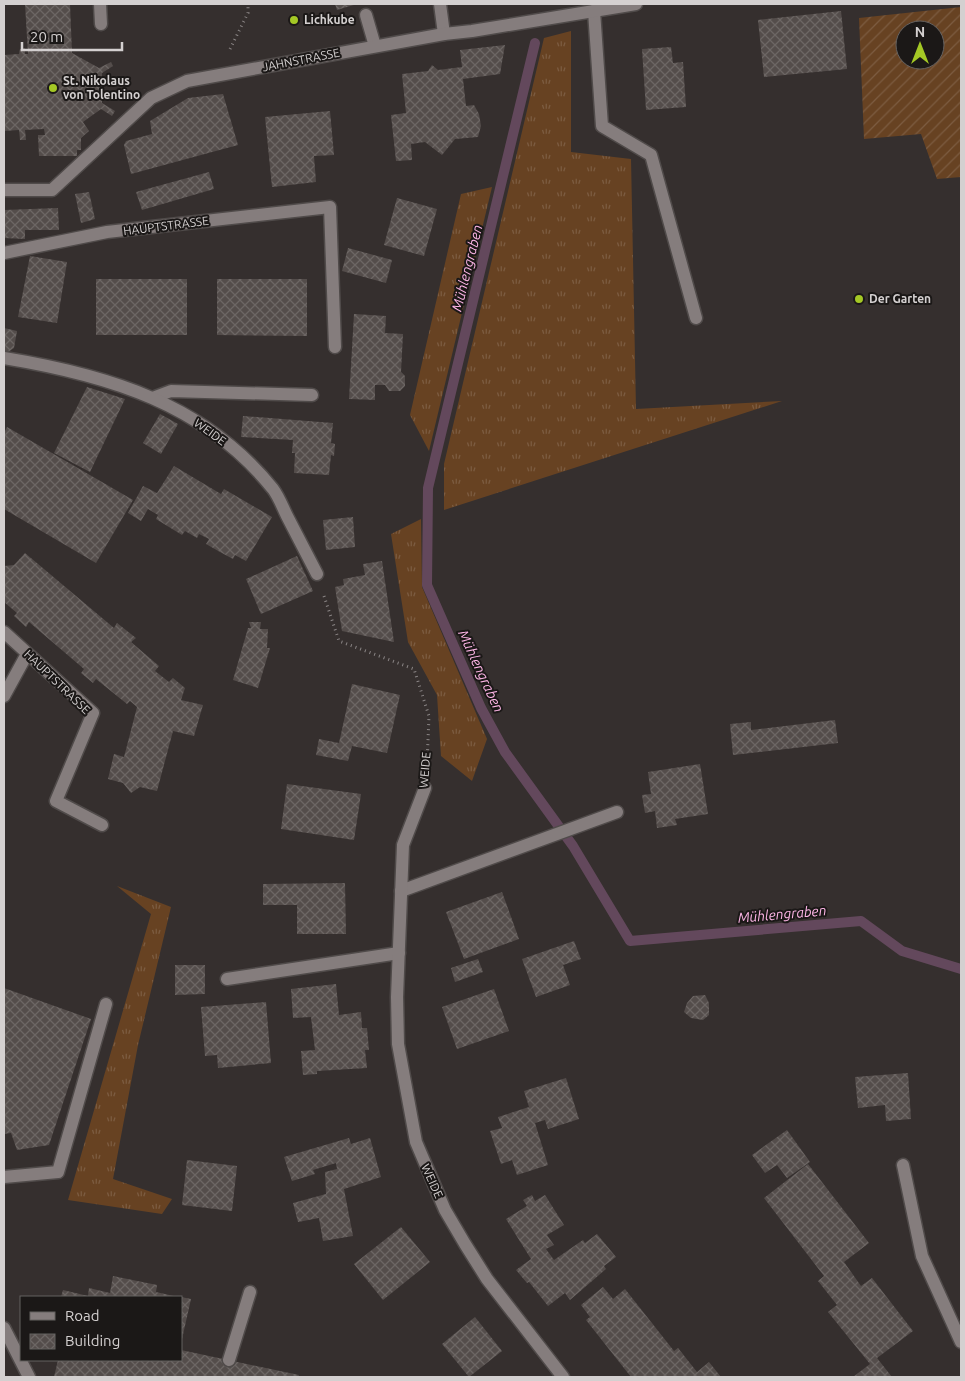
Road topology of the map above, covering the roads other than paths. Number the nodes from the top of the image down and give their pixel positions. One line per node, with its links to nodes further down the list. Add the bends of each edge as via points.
1 (100, 4): 6 (street)
2 (440, 4): 7 (street)
3 (636, 4): 4 (street, JAHNSTRASSE)
4 (594, 11): 7 (street, JAHNSTRASSE); 11 (street, via 602,126 652,155)
5 (366, 15): 8 (street)
6 (101, 24)
7 (444, 34): 8 (street, JAHNSTRASSE)
8 (375, 46): 9 (street, JAHNSTRASSE, via 187,81 152,98 52,190)
9 (4, 190)
10 (4, 253): 12 (street, HAUPTSTRASSE, via 107,232 330,207)
11 (696, 318)
12 (335, 347)
13 (4, 358): 15 (street, WEIDE, via 117,384)
14 (312, 395): 15 (street, via 171,391)
15 (155, 398): 16 (street, WEIDE, via 207,427 274,491)
16 (317, 574)
17 (4, 632): 18 (street, HAUPTSTRASSE)
18 (27, 654): 19 (street); 22 (street, HAUPTSTRASSE, via 93,713 56,801)
19 (4, 696)
20 (425, 788): 23 (street, WEIDE, via 403,846)
21 (617, 812): 23 (street)
22 (102, 825)
23 (401, 891): 24 (street, WEIDE)
24 (399, 953): 25 (street); 36 (street, WEIDE, via 398,1044 416,1142 445,1210 465,1244 487,1279)
25 (227, 979)
26 (106, 1004): 28 (street, via 58,1172)
27 (903, 1165): 31 (street, via 922,1256)
28 (4, 1176)
29 (250, 1292): 33 (street)
30 (4, 1328): 32 (street)
31 (961, 1342)
32 (20, 1359)
33 (229, 1360)
34 (21, 1361): 35 (street)
35 (29, 1377)
36 (563, 1377)

